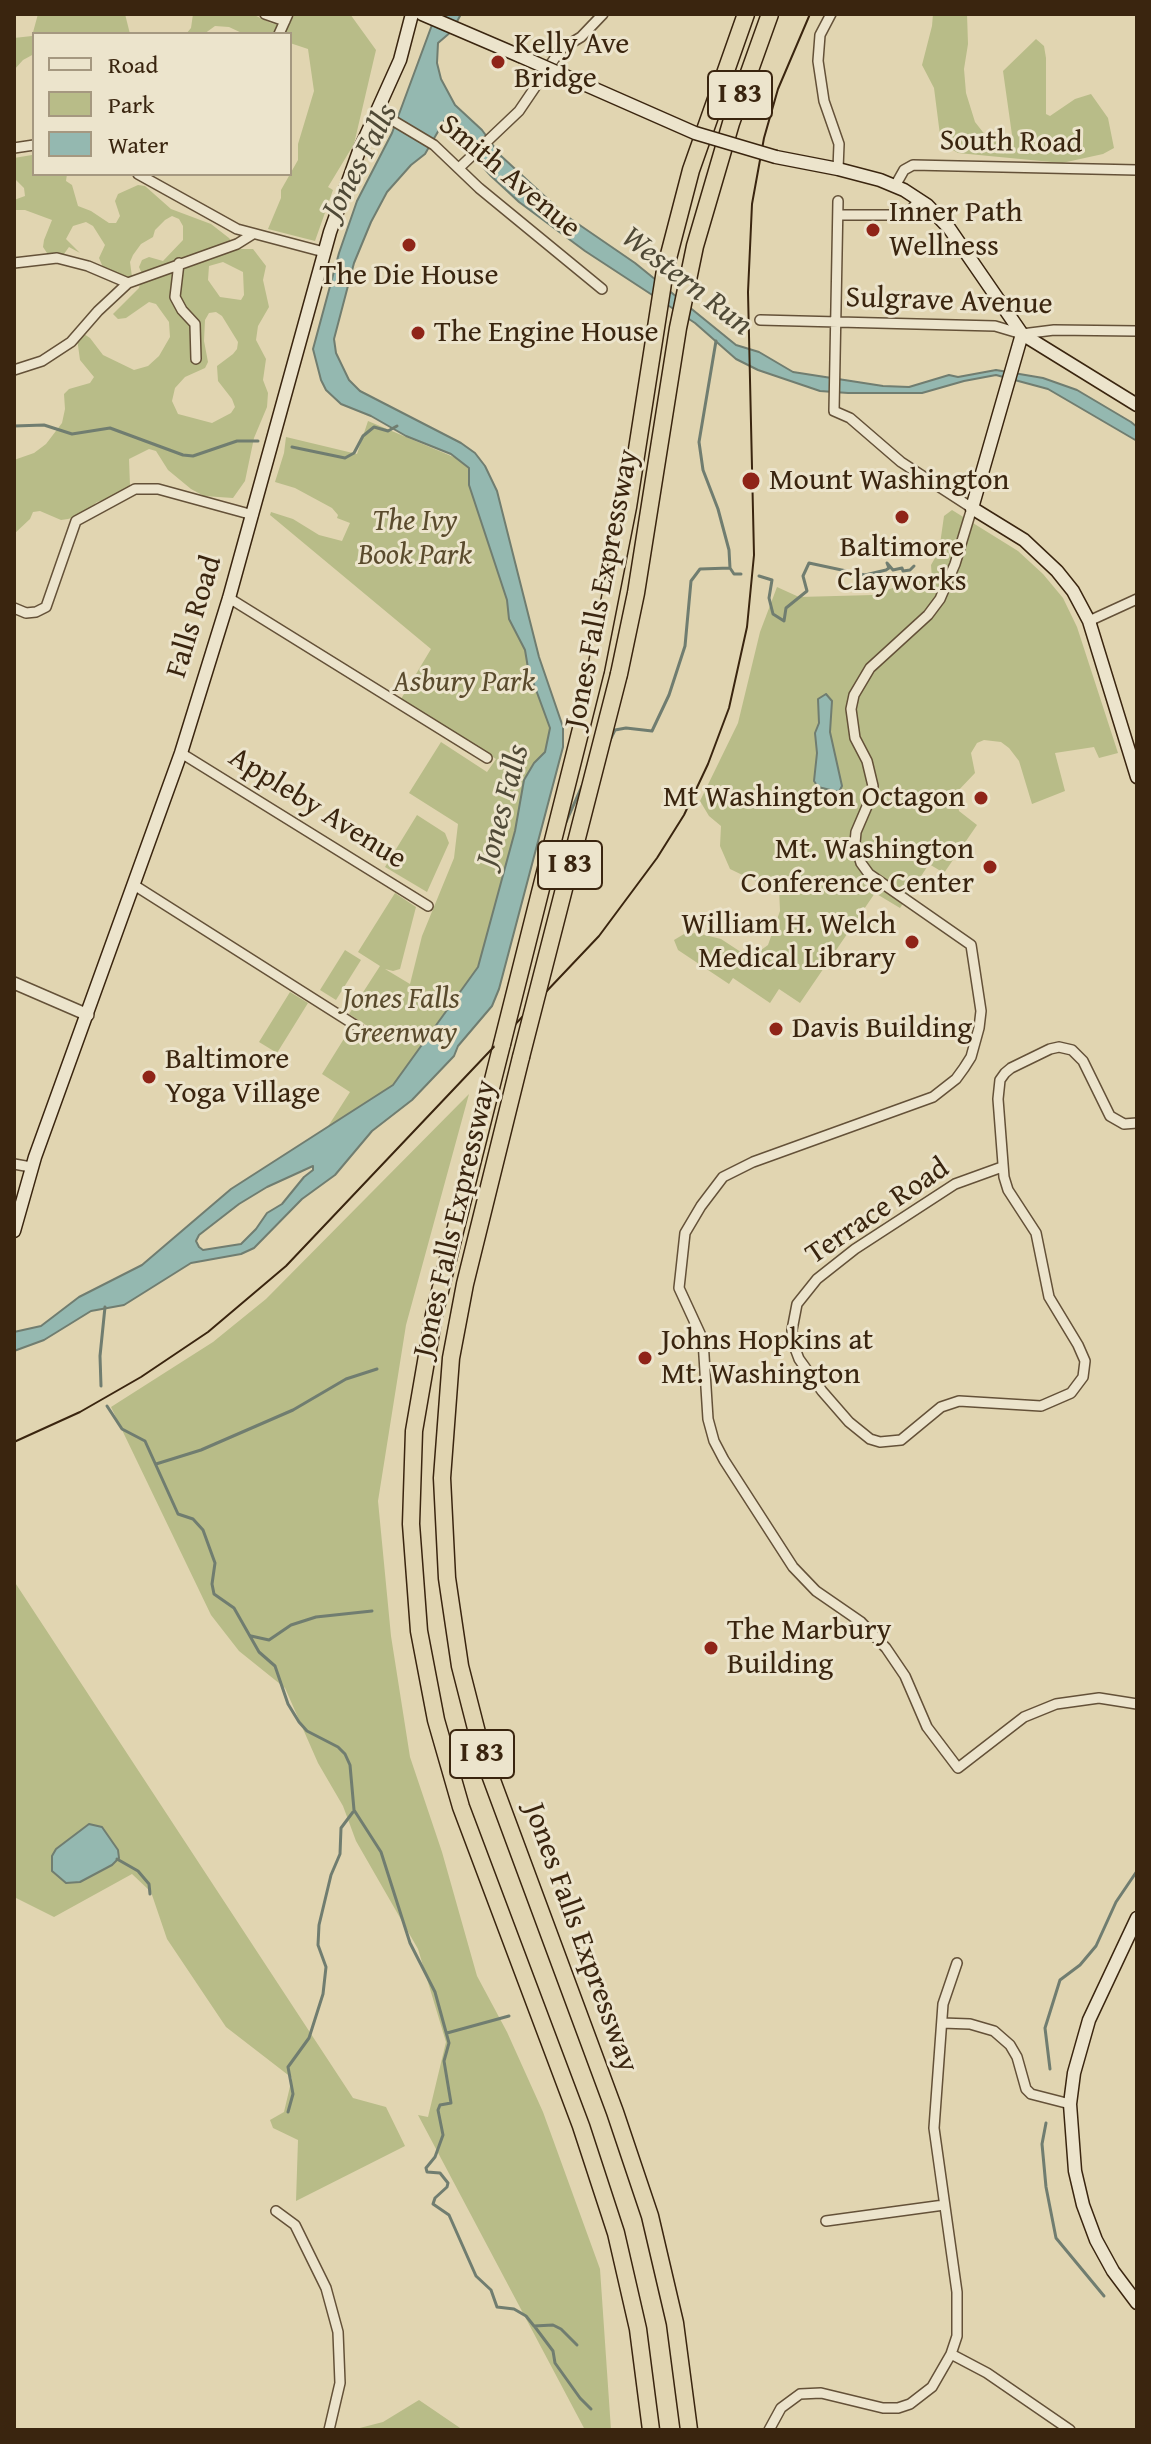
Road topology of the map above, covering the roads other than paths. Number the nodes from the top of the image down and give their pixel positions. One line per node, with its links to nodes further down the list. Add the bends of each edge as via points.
1 (265, 14): 8 (street)
2 (412, 14): 9 (main road, Falls Road)
3 (603, 14): 10 (street, via 561,49 519,111)
4 (744, 14): 61 (highway, Jones Falls Expressway / I 83, bridge, via 691,170 665,270 596,669 434,1315 414,1431 411,1524 419,1631 436,1720 461,1807 616,2233 638,2329)
5 (770, 14): 62 (highway, Jones Falls Expressway / I 83, bridge, via 722,150 686,285 619,674 465,1284 451,1358 442,1478 447,1578 460,1666 483,1756 650,2216 675,2323)
6 (831, 14): 11 (street, via 820,35 818,61 839,144)
7 (427, 16): 11 (main road, bridge, via 695,133)
8 (287, 17)
9 (383, 114): 10 (street, Smith Avenue, via 422,136); 19 (main road, Falls Road, via 348,181)
10 (459, 168): 23 (street, Smith Avenue)
11 (838, 169): 14 (main road)
12 (1137, 170): 14 (street, South Road, via 913,165)
13 (142, 176): 18 (street)
14 (895, 186): 15 (main road)
15 (919, 200): 17 (street, via 907,215); 27 (main road, via 949,228)
16 (838, 201): 17 (street)
17 (838, 215): 25 (street)
18 (253, 234): 19 (street); 21 (street)
19 (324, 252): 32 (main road, Falls Road)
20 (14, 263): 22 (street, via 57,258)
21 (179, 263): 22 (street); 28 (street, via 175,297 195,324)
22 (128, 283): 29 (street, via 71,342 42,361)
23 (602, 289)
24 (760, 320): 25 (street, Sulgrave Avenue)
25 (837, 322): 27 (street, Sulgrave Avenue, via 995,326); 31 (street, via 834,411)
26 (1137, 331): 27 (street, Sulgrave Avenue)
27 (1022, 334): 30 (main road); 31 (main road)
28 (196, 359)
29 (14, 370)
30 (1137, 405)
31 (972, 508): 36 (main road, via 1039,553 1073,591); 50 (street, via 940,599 870,668 851,709 855,738 873,786 856,832 857,854 869,874 971,945 981,1011 971,1057 956,1079 933,1097 723,1177 685,1233 679,1288 703,1340 708,1419 724,1460 793,1567 886,1648 927,1727 958,1768 1024,1717 1056,1704 1099,1698)
32 (253, 515): 33 (main road, Falls Road); 35 (street, via 158,489 135,489 76,521 46,607 26,613)
33 (229, 598): 37 (main road, Falls Road); 38 (street)
34 (1137, 599): 36 (street)
35 (14, 608)
36 (1089, 621): 39 (main road)
37 (181, 753): 40 (main road, Falls Road); 41 (street, Appleby Avenue)
38 (487, 758)
39 (1137, 777)
40 (134, 885): 43 (main road, Falls Road); 44 (street)
41 (428, 906)
42 (14, 983): 43 (street)
43 (88, 1015): 47 (main road, Falls Road)
44 (358, 1027)
45 (1137, 1123): 48 (street, Terrace Road, via 1124,1124 1110,1116 1079,1054 1066,1047 1050,1049 1011,1068 1000,1080)
46 (14, 1164): 47 (street)
47 (31, 1167): 49 (main road, Falls Road)
48 (1002, 1167): 48 (street, Terrace Road, via 955,1184 855,1249 817,1279 797,1304 792,1330 799,1359 849,1422 870,1439 901,1440 941,1407 959,1401 1041,1406 1071,1393 1083,1377 1085,1361 1049,1297 1036,1233 1008,1190)
49 (14, 1231)
50 (1137, 1704)
51 (1137, 1918): 54 (main road, via 1089,2020)
52 (957, 1963): 53 (street)
53 (942, 2023): 54 (street, via 994,2031 1010,2045 1031,2094); 55 (street, via 934,2128)
54 (1070, 2104): 58 (main road, via 1083,2205 1113,2271)
55 (944, 2205): 57 (street); 59 (street, via 957,2292 957,2336)
56 (276, 2211): 60 (street, via 295,2225 326,2288 338,2332 340,2383)
57 (826, 2221)
58 (1137, 2303)
59 (951, 2354): 63 (street, via 932,2387 910,2404 883,2408 821,2393 800,2394 781,2408); 64 (street)
60 (329, 2430)
61 (651, 2430)
62 (689, 2430)
63 (769, 2430)
64 (1070, 2430)

